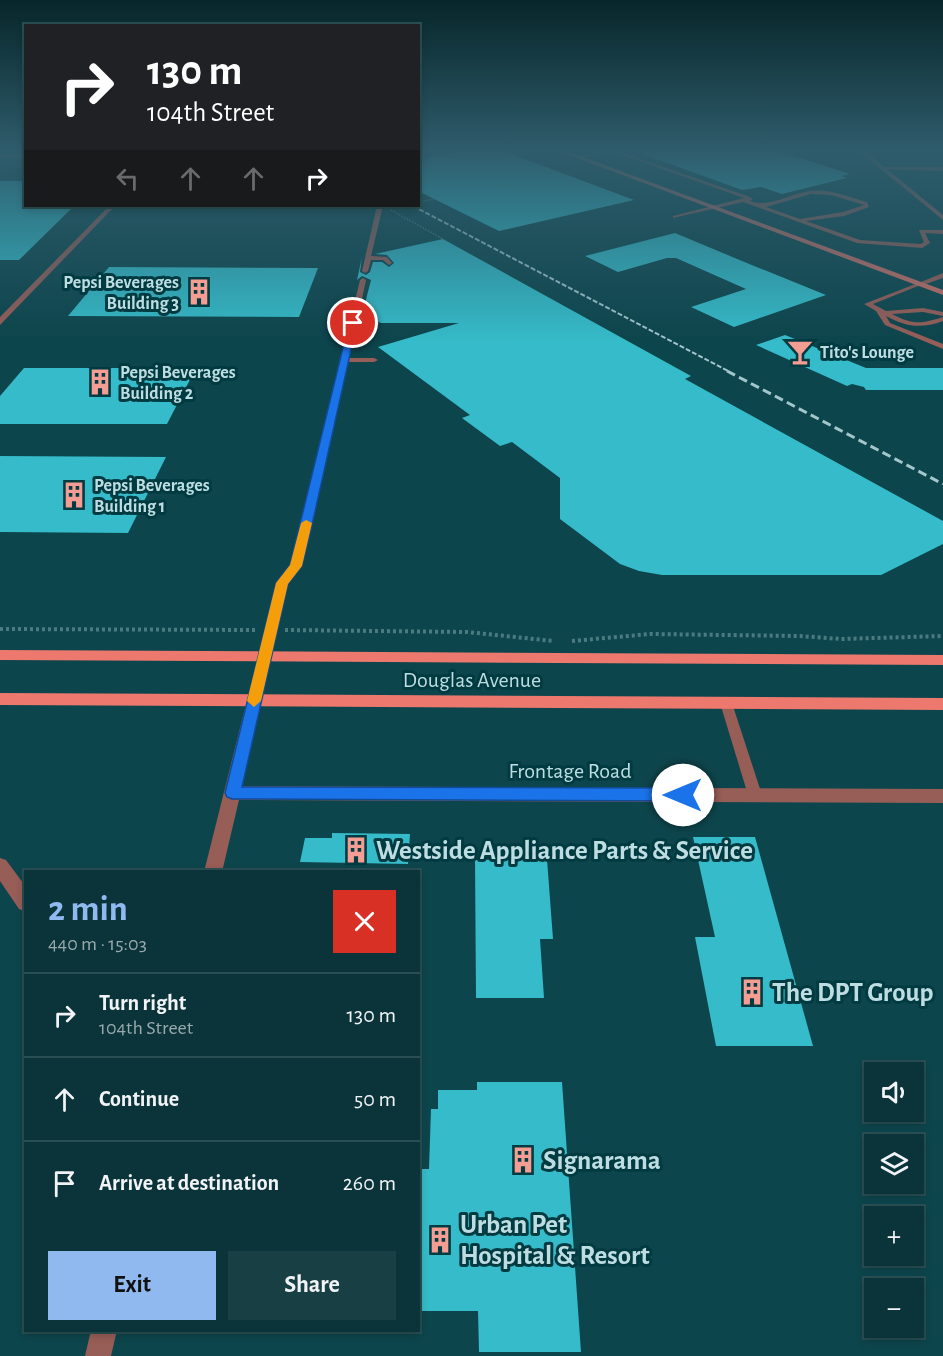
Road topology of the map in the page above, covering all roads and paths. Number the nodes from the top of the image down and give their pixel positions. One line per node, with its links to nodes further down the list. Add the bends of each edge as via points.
1 (103, 215): 25 (street)
2 (378, 215): 13 (lane)
3 (400, 215): 12 (path)
4 (682, 215): 9 (lane)
5 (735, 215): 19 (main road)
6 (757, 215): 18 (main road)
7 (788, 215): 10 (lane)
8 (835, 215): 10 (lane)
9 (675, 217)
10 (801, 220): 11 (lane, via 859,242 922,246 927,243 921,231)
11 (943, 232)
12 (442, 238)
13 (368, 258): 14 (lane, via 385,258); 15 (lane)
14 (389, 263)
15 (365, 271)
16 (943, 275): 18 (street)
17 (363, 280): 27 (lane)
18 (932, 280): 19 (street); 20 (main road)
19 (920, 284): 21 (main road); 22 (lane, via 867,304)
20 (943, 284)
21 (943, 293)
22 (879, 310): 23 (lane); 24 (lane, via 915,326); 28 (lane, via 885,321)
23 (943, 314)
24 (943, 319)
25 (0, 322)
26 (375, 323): 27 (lane, via 374,328)
27 (351, 335): 29 (lane)
28 (943, 345)
29 (345, 360): 30 (lane); 32 (lane, via 296,566 282,583)
30 (374, 360)
31 (0, 629): 32 (path)
32 (271, 630): 33 (path, via 467,632 553,641 650,634 841,639); 35 (lane)
33 (943, 636)
34 (0, 655): 35 (main road, Douglas Avenue)
35 (265, 656): 36 (main road, Douglas Avenue); 38 (street)
36 (943, 660)
37 (0, 699): 38 (main road, Douglas Avenue)
38 (254, 700): 39 (main road, Douglas Avenue); 41 (street)
39 (726, 703): 40 (main road, Douglas Avenue); 42 (lane)
40 (943, 704)
41 (232, 793): 42 (street, Frontage Road); 45 (street)
42 (754, 795): 43 (street, Frontage Road)
43 (943, 796)
44 (0, 866): 46 (street)
45 (213, 870)
46 (24, 900)
47 (104, 1332): 48 (street)
48 (98, 1356)

